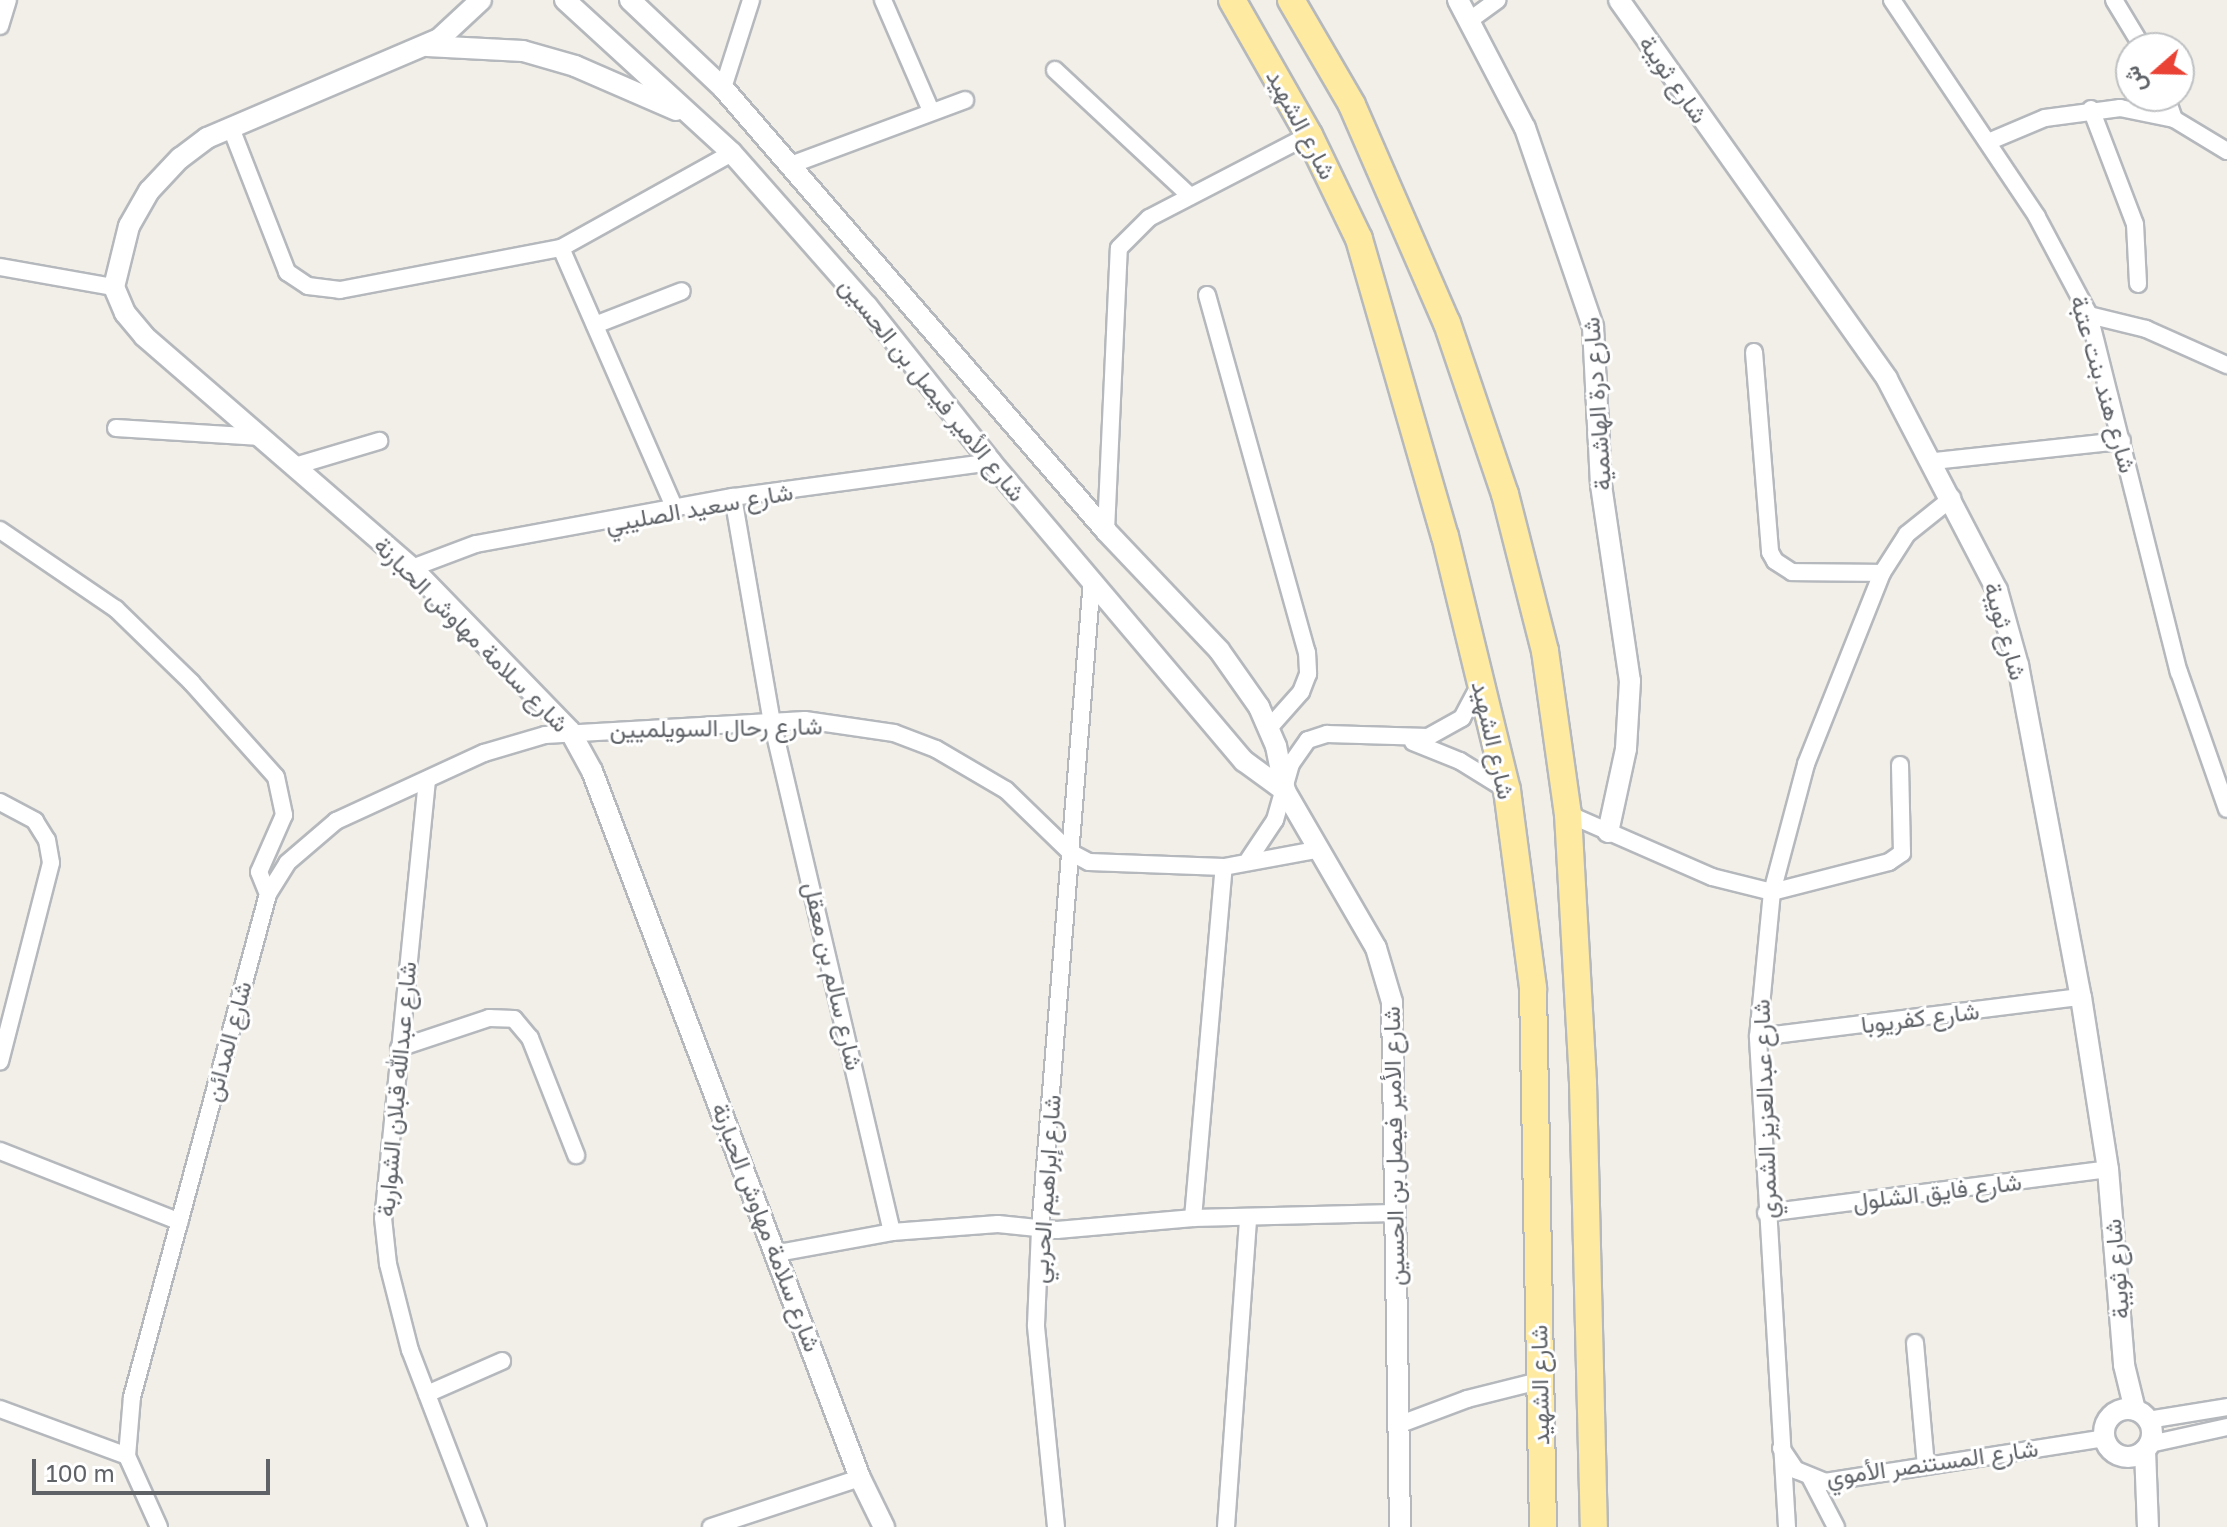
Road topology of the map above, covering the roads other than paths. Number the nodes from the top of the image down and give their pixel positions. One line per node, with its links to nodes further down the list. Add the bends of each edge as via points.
1 (8, 0): 15 (street)
2 (481, 0): 17 (street, via 454,29)
3 (565, 0): 24 (street, شارع الأمير فيصل بن الحسين)
4 (630, 0): 19 (street, شارع الأمير فيصل بن الحسين)
5 (751, 0): 19 (street)
6 (883, 0): 22 (street)
7 (1232, 0): 27 (highway, شارع الشهيد)
8 (1291, 0): 69 (highway, شارع الشهيد, via 1352,105 1470,386 1535,607)
9 (1458, 0): 14 (street, شارع درة الهاشمية)
10 (1498, 0): 14 (street)
11 (1619, 0): 47 (street, شارع ثويبة, via 1887,379)
12 (1892, 0): 28 (street, شارع هند بنت عتبة)
13 (2114, 0): 16 (street)
14 (1470, 20): 70 (street, شارع درة الهاشمية, via 1535,154 1593,327 1601,485 1630,681 1626,749)
15 (0, 26)
16 (2133, 32)
17 (423, 47): 24 (street, via 523,51 575,66); 26 (street)
18 (1055, 70): 32 (street)
19 (723, 88): 31 (street, شارع الأمير فيصل بن الحسين)
20 (965, 100): 22 (street)
21 (2091, 109): 25 (street, via 2148,111); 28 (street, via 2045,118); 35 (street, via 2135,224)
22 (931, 111): 31 (street)
23 (2172, 112): 25 (street)
24 (687, 115): 30 (street, شارع الأمير فيصل بن الحسين)
25 (2174, 119): 29 (street)
26 (231, 128): 33 (street, via 287,272 308,286 340,290); 36 (street, via 189,150 149,191 122,243)
27 (1309, 135): 32 (street); 58 (highway, شارع الشهيد, via 1359,239 1380,300)
28 (1988, 142): 39 (street, شارع هند بنت عتبة)
29 (2227, 151)
30 (732, 153): 33 (street); 48 (street, شارع الأمير فيصل بن الحسين, via 867,306)
31 (788, 166): 54 (street, شارع الأمير فيصل بن الحسين)
32 (1189, 195): 54 (street, via 1135,229 1116,256)
33 (561, 248): 40 (street)
34 (0, 267): 36 (street)
35 (2138, 284)
36 (114, 287): 44 (street, شارع سلامة مهاوش الحبارنة, via 125,313 144,336)
37 (682, 291): 40 (street)
38 (1207, 295): 60 (street, via 1307,652 1301,692)
39 (2089, 315): 42 (street, via 2146,329); 46 (street, شارع هند بنت عتبة)
40 (595, 325): 52 (street)
41 (1754, 352): 56 (street, via 1770,552 1775,561 1792,572)
42 (2227, 365)
43 (116, 428): 44 (street)
44 (261, 437): 49 (street, شارع سلامة مهاوش الحبارنة)
45 (379, 441): 49 (street)
46 (2122, 441): 47 (street); 68 (street, شارع هند بنت عتبة, via 2179,672)
47 (1934, 461): 51 (street, شارع ثويبة)
48 (991, 462): 50 (street, شارع سعيد الصليبي); 57 (street, شارع الأمير فيصل بن الحسين)
49 (295, 466): 55 (street, شارع سلامة مهاوش الحبارنة)
50 (733, 497): 52 (street, شارع سعيد الصليبي); 59 (street, شارع سالم بن معقل)
51 (1952, 498): 56 (street, شارع عبدالعزيز الشمري, via 1907,534); 77 (street, شارع ثويبة, via 1979,548 2009,628)
52 (675, 509): 55 (street, شارع سعيد الصليبي, via 476,544)
53 (0, 530): 76 (street, via 40,552 116,609 276,777 284,803 279,828 259,866)
54 (1106, 531): 60 (street, شارع الأمير فيصل بن الحسين, via 1226,659)
55 (412, 568): 61 (street, شارع سلامة مهاوش الحبارنة)
56 (1882, 573): 75 (street, شارع عبدالعزيز الشمري, via 1806,764)
57 (1092, 580): 66 (street, شارع الأمير فيصل بن الحسين, via 1244,761); 72 (street, شارع إبراهيم الحربي)
58 (1481, 683): 62 (street, via 1474,702 1454,724); 65 (highway, شارع الشهيد)
59 (772, 722): 61 (street, شارع رحال السويلميين); 72 (street, شارع رحال السويلميين, via 819,722 916,740 1006,790); 90 (street, شارع سالم بن معقل)
60 (1269, 728): 66 (street, شارع الأمير فيصل بن الحسين)
61 (570, 731): 64 (street, شارع المدائن, via 484,753); 91 (street, شارع سلامة مهاوش الحبارنة, via 592,771)
62 (1408, 740): 65 (street, via 1460,761); 66 (street, via 1317,736 1296,755)
63 (1900, 765): 75 (street, via 1902,853 1889,862)
64 (427, 780): 76 (street, شارع المدائن, via 336,821 287,863); 79 (street, شارع عبدالله قبلان الشواربة)
65 (1507, 790): 95 (highway, شارع الشهيد, via 1533,988)
66 (1285, 791): 71 (street, شارع الأمير فيصل بن الحسين); 73 (street, via 1275,820)
67 (0, 802): 80 (street, via 35,821 47,840 51,863)
68 (2227, 809)
69 (1568, 814): 70 (street); 120 (highway, شارع الشهيد, via 1583,1083)
70 (1608, 832): 75 (street, via 1712,877)
71 (1316, 850): 73 (street, شارع رحال السويلميين); 84 (street, شارع الأمير فيصل بن الحسين, via 1376,948 1392,1002)
72 (1070, 852): 74 (street, شارع رحال السويلميين, via 1112,865); 89 (street, شارع إبراهيم الحربي)
73 (1249, 859): 74 (street, شارع رحال السويلميين)
74 (1224, 867): 86 (street)
75 (1772, 892): 78 (street, شارع عبدالعزيز الشمري)
76 (268, 894): 88 (street, شارع المدائن)
77 (2081, 997): 78 (street, شارع كفريوبا); 83 (street, شارع ثويبة)
78 (1758, 1037): 85 (street, شارع عبدالعزيز الشمري)
79 (399, 1048): 82 (street, via 489,1018 514,1019 530,1038); 96 (street, شارع عبدالله قبلان الشواربة, via 383,1218 398,1309)
80 (0, 1062)
81 (0, 1151): 88 (street)
82 (576, 1155)
83 (2108, 1169): 85 (street, شارع فايق الشلول); 94 (street, شارع ثويبة)
84 (1394, 1213): 87 (street); 101 (street, شارع الأمير فيصل بن الحسين)
85 (1766, 1213): 104 (street, شارع عبدالعزيز الشمري)
86 (1193, 1218): 87 (street); 89 (street)
87 (1248, 1218): 117 (street)
88 (180, 1222): 106 (street, شارع المدائن, via 129,1411)
89 (1040, 1230): 90 (street, via 998,1224); 116 (street, شارع إبراهيم الحربي, via 1036,1325)
90 (892, 1232): 91 (street)
91 (778, 1253): 109 (street, شارع سلامة مهاوش الحبارنة)
92 (1915, 1343): 108 (street)
93 (502, 1361): 96 (street)
94 (2124, 1365): 99 (street, شارع ثويبة); 100 (street, شارع ثويبة)
95 (1539, 1381): 101 (street, via 1467,1399); 119 (highway, شارع الشهيد)
96 (427, 1394): 113 (street, شارع عبدالله قبلان الشواربة)
97 (2227, 1407): 100 (street)
98 (0, 1409): 106 (street)
99 (2112, 1415): 100 (street); 103 (street, شارع ثويبة)
100 (2142, 1415): 105 (street, شارع ثويبة)
101 (1398, 1425): 118 (street, شارع الأمير فيصل بن الحسين)
102 (2227, 1427): 105 (street)
103 (2105, 1438): 107 (street); 108 (street, شارع المستنصر الأموي)
104 (1779, 1441): 110 (street, شارع المستنصر الأموي, via 1785,1457); 121 (street, شارع عبدالعزيز الشمري)
105 (2147, 1447): 107 (street); 111 (street)
106 (127, 1456): 112 (street, شارع المدائن)
107 (2121, 1456): 111 (street)
108 (1926, 1466): 110 (street, شارع المستنصر الأموي, via 1839,1481)
109 (860, 1478): 114 (street); 115 (street, شارع سلامة مهاوش الحبارنة)
110 (1811, 1479): 122 (street)
111 (2147, 1518)
112 (159, 1527)
113 (478, 1527)
114 (711, 1527)
115 (884, 1527)
116 (1056, 1527)
117 (1226, 1527)
118 (1400, 1527)
119 (1543, 1527)
120 (1594, 1527)
121 (1787, 1527)
122 (1836, 1527)

